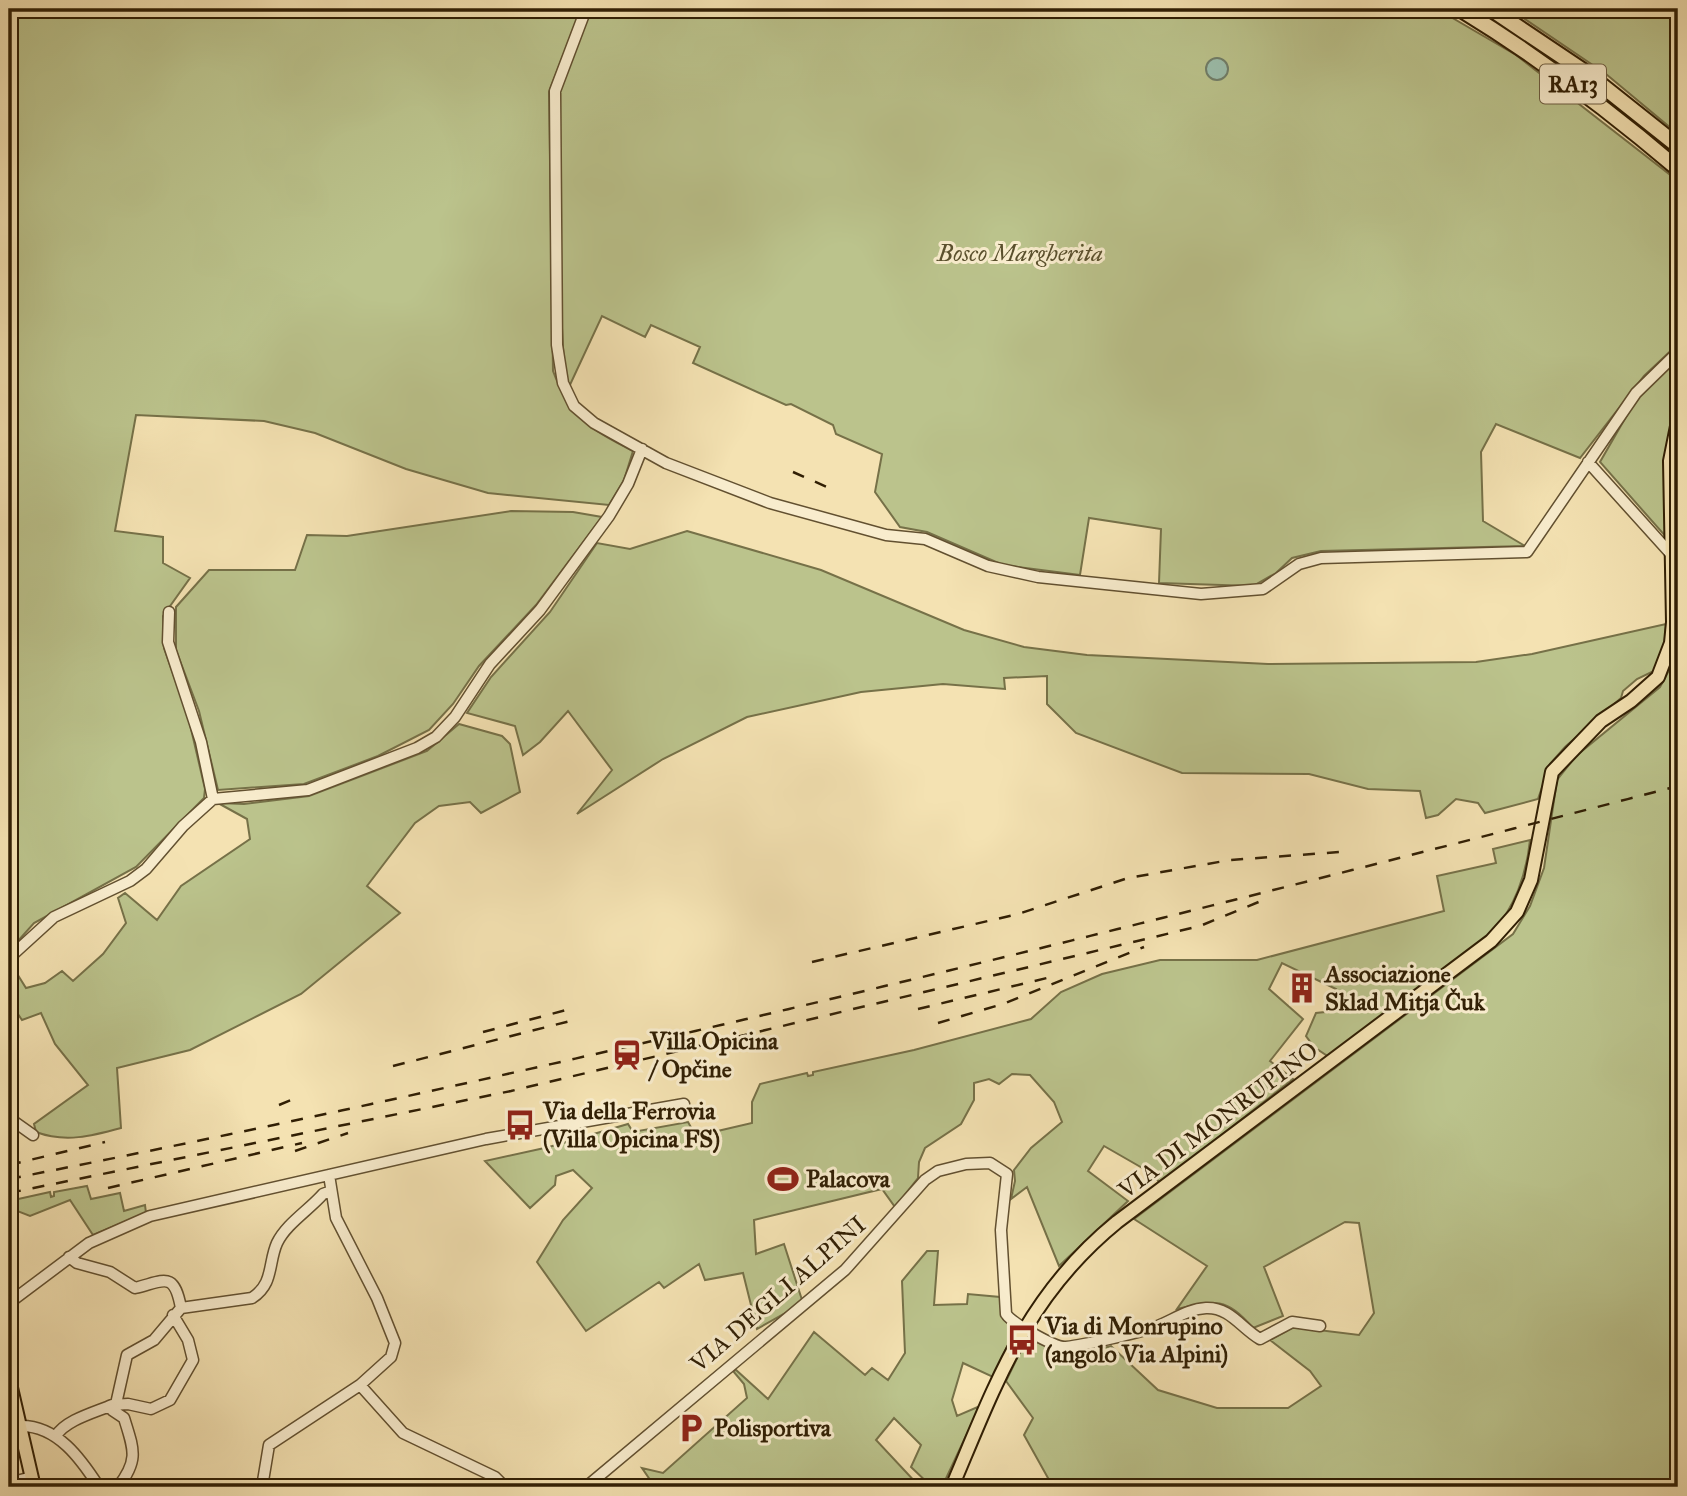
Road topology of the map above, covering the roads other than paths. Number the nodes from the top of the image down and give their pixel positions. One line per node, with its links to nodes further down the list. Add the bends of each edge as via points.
1 (586, 9): 8 (street, via 555,91 559,363 566,391 580,412)
2 (1460, 9): 5 (highway, RA13, via 1518,44)
3 (1491, 9): 4 (highway, RA13, via 1585,72)
4 (1678, 146)
5 (1678, 169)
6 (1678, 352): 9 (street, via 1636,393)
7 (1678, 421): 10 (main road, VIA DI MONRUPINO, via 1670,461)
8 (642, 449): 9 (street, via 675,467 770,503 887,536 925,539 988,566 1038,577 1201,594 1263,589 1299,564 1321,558 1527,552); 12 (street, via 609,516 540,610 490,664 436,737 307,790)
9 (1588, 462): 10 (street)
10 (1671, 553): 23 (main road, VIA DI MONRUPINO, via 1673,622 1663,669 1585,736 1552,772 1531,880 1508,923 1482,949 1096,1239 1051,1287)
11 (169, 612): 12 (street, via 168,642)
12 (214, 799): 13 (street, via 146,869 54,918)
13 (9, 958)
14 (684, 1104): 17 (street, via 476,1141)
15 (9, 1118): 16 (street)
16 (33, 1135)
17 (329, 1175): 18 (street); 19 (street, via 150,1216 106,1233)
18 (331, 1191): 21 (street, via 281,1236 259,1293); 25 (street, via 336,1218 395,1343 391,1357)
19 (69, 1258): 20 (street); 21 (street, via 110,1272 135,1288 153,1280 168,1281 177,1288)
20 (9, 1303)
21 (177, 1312): 26 (street, via 154,1340 127,1355); 26 (street, via 193,1360 170,1400 151,1409)
22 (1320, 1326): 23 (street, via 1292,1322 1260,1339 1230,1313 1205,1308 1157,1326 1067,1347)
23 (1023, 1328): 36 (street, VIA DEGLI ALPINI, via 1008,1317 1003,1295 1001,1211 1007,1174 990,1163 951,1166 925,1180 845,1270); 37 (main road, VIA DI MONRUPINO)
24 (9, 1379): 27 (main road)
25 (360, 1385): 34 (street, via 269,1444); 35 (street, via 403,1433 495,1476)
26 (114, 1404): 29 (street, via 59,1430); 33 (street, via 112,1410 124,1418 134,1459)
27 (12, 1406): 28 (main road)
28 (20, 1426): 29 (street); 30 (main road)
29 (56, 1436): 32 (street)
30 (33, 1482): 31 (street)
31 (9, 1483)
32 (99, 1487)
33 (118, 1487)
34 (262, 1487)
35 (505, 1487)
36 (586, 1487)
37 (952, 1487)

